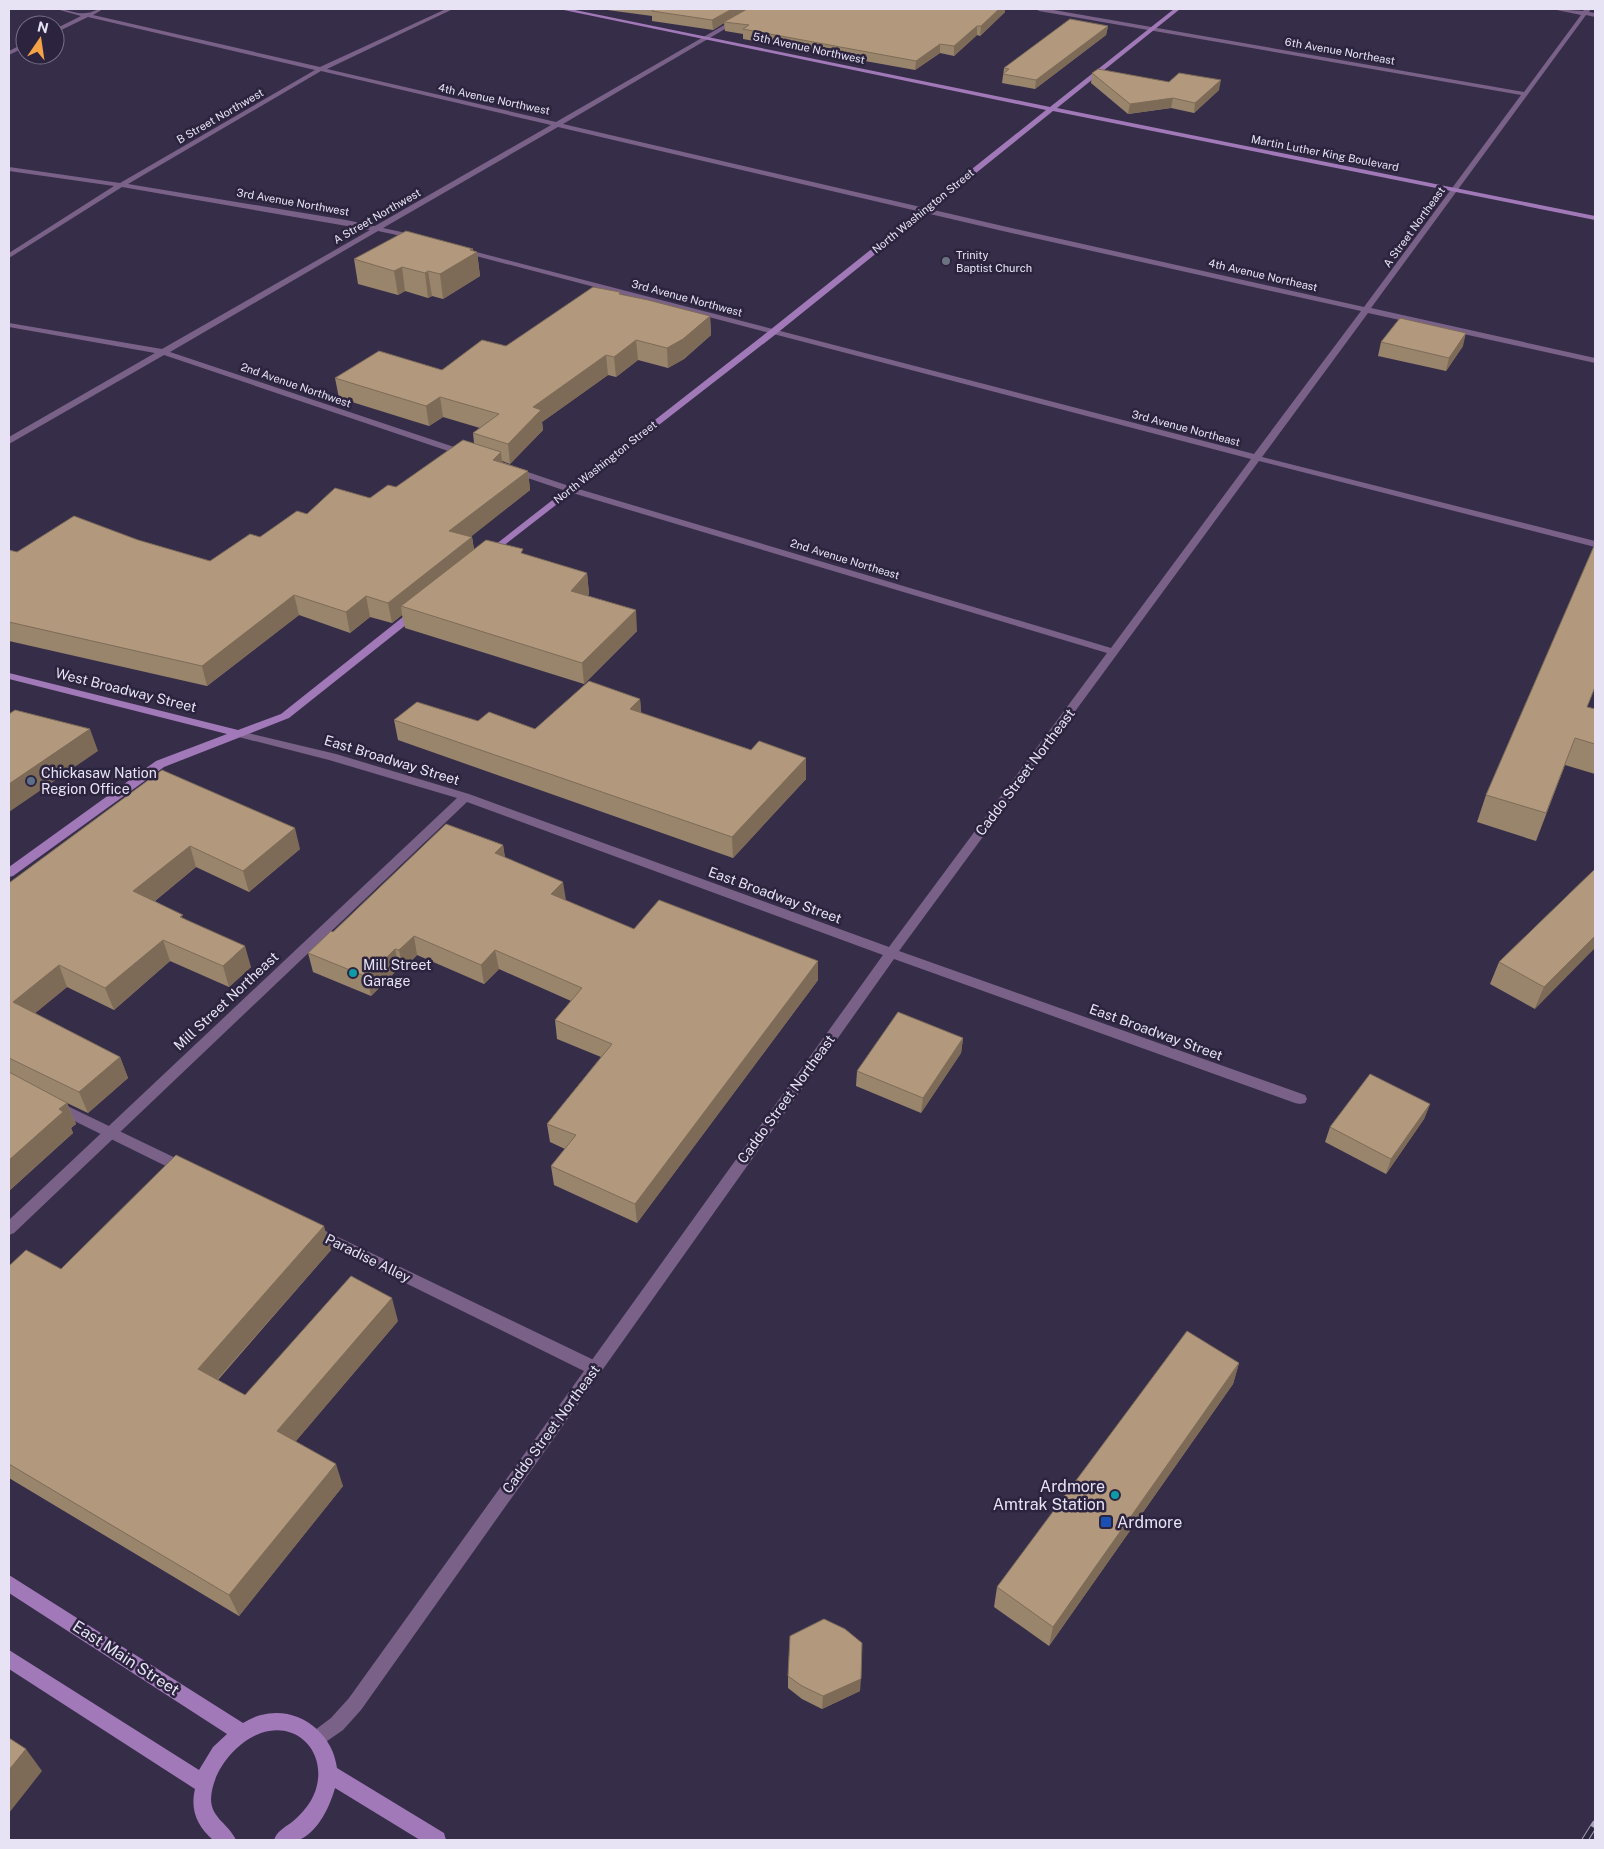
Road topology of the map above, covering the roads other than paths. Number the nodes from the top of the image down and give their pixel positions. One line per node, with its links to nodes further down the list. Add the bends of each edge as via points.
1 (59, 9): 10 (street, 4th Avenue Northwest)
2 (100, 9): 10 (street)
3 (450, 9): 15 (street, B Street Northwest)
4 (562, 9): 14 (main road, 5th Avenue Northwest)
5 (756, 9): 14 (street, A Street Northwest)
6 (1039, 9): 13 (street, 6th Avenue Northeast)
7 (1177, 9): 13 (main road, North Washington Street)
8 (1555, 9): 9 (street)
9 (1587, 11): 11 (street); 16 (street, A Street Northeast)
10 (87, 15): 12 (street); 15 (street, 4th Avenue Northwest)
11 (1595, 15)
12 (65, 26)
13 (1152, 29): 16 (street, 6th Avenue Northeast); 17 (main road, North Washington Street)
14 (707, 37): 17 (main road, 5th Avenue Northwest); 18 (street, A Street Northwest)
15 (319, 70): 18 (street, 4th Avenue Northwest); 20 (street, B Street Northwest)
16 (1526, 94): 21 (street, A Street Northeast)
17 (1051, 110): 21 (main road, Martin Luther King Boulevard); 22 (main road, North Washington Street)
18 (560, 124): 22 (street, 4th Avenue Northwest); 24 (street, A Street Northwest)
19 (9, 169): 20 (street, 3rd Avenue Northwest)
20 (120, 185): 24 (street, 3rd Avenue Northwest); 27 (street, B Street Northwest)
21 (1456, 190): 23 (main road, Martin Luther King Boulevard); 28 (street, A Street Northeast)
22 (925, 210): 28 (street, 4th Avenue Northeast); 30 (main road, North Washington Street)
23 (1595, 218)
24 (378, 229): 25 (street, 3rd Avenue Northwest); 31 (street, A Street Northwest)
25 (423, 239)
26 (451, 247): 30 (street, 3rd Avenue Northwest)
27 (9, 256)
28 (1368, 310): 32 (street, 4th Avenue Northeast); 35 (street, A Street Northeast)
29 (9, 325): 31 (street, 2nd Avenue Northwest)
30 (772, 332): 35 (street, 3rd Avenue Northeast); 37 (main road, North Washington Street)
31 (163, 352): 33 (street, A Street Northwest); 34 (street, 2nd Avenue Northwest)
32 (1595, 361)
33 (9, 441)
34 (475, 458)
35 (1257, 458): 38 (street, 3rd Avenue Northeast); 41 (street, Caddo Street Northeast)
36 (503, 467): 37 (street)
37 (569, 490): 39 (main road, North Washington Street); 41 (street, 2nd Avenue Northeast)
38 (1595, 544)
39 (485, 557)
40 (424, 606): 43 (main road, via 294,710)
41 (1114, 652): 46 (street, Caddo Street Northeast)
42 (9, 676): 43 (main road, West Broadway Street)
43 (235, 734): 44 (street, East Broadway Street, via 332,757); 45 (main road, via 172,758 148,771)
44 (465, 797): 46 (street, East Broadway Street); 49 (street, Mill Street Northeast)
45 (9, 874)
46 (891, 953): 48 (street, East Broadway Street); 53 (street, Caddo Street Northeast)
47 (42, 1097): 49 (street)
48 (1300, 1099)
49 (110, 1133): 50 (street); 52 (street, Mill Street Northeast)
50 (195, 1174)
51 (302, 1226): 53 (street, Paradise Alley)
52 (9, 1229)
53 (594, 1368): 57 (street, Caddo Street Northeast, via 355,1704 337,1724)
54 (9, 1584): 56 (main road, East Main Street)
55 (9, 1659): 59 (main road)
56 (242, 1733): 57 (main road, via 268,1722 287,1722 304,1728); 59 (main road, via 216,1756)
57 (317, 1739): 58 (main road, via 326,1754)
58 (328, 1773): 61 (main road, via 325,1793 316,1812 299,1831); 62 (main road)
59 (204, 1784): 60 (main road, via 202,1798 206,1820 218,1836)
60 (226, 1840)
61 (283, 1840)
62 (437, 1840)

